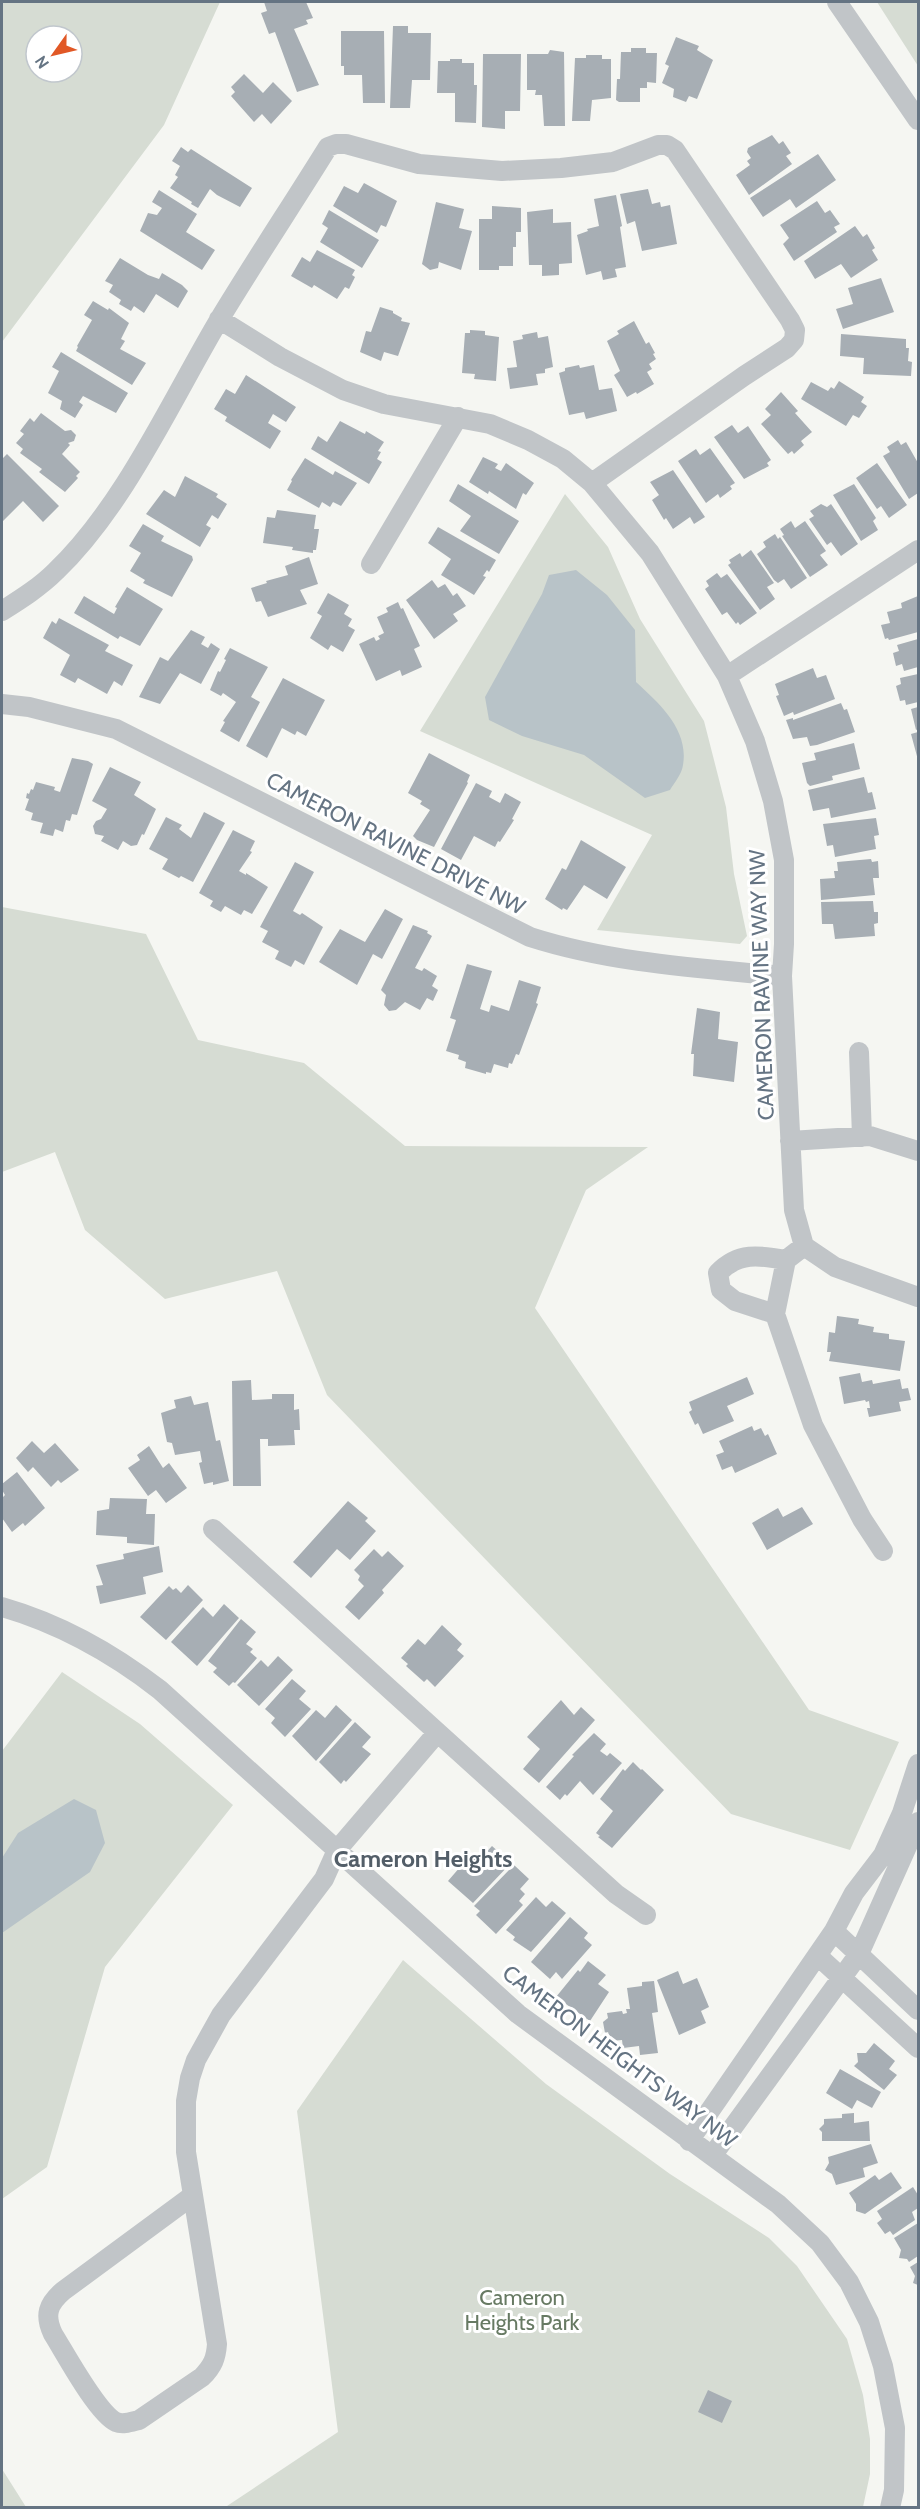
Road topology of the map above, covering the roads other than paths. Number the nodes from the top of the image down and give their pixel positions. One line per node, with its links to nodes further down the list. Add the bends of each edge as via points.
1 (837, 2): 2 (street)
2 (918, 120)
3 (219, 319): 4 (street, CAMERON RAVINE WAY NW, via 343,390 384,404); 5 (street, via 328,147 346,144 419,164 502,171 612,162 667,145 675,150 790,320 794,339 787,348); 8 (street, via 148,446 98,523 58,570 36,590)
4 (458, 417): 5 (street, CAMERON RAVINE WAY NW, via 489,424 528,440 562,459); 7 (street)
5 (592, 483): 9 (street, CAMERON RAVINE WAY NW, via 650,553)
6 (918, 550): 9 (street)
7 (372, 564)
8 (2, 611)
9 (727, 676): 11 (street, CAMERON RAVINE WAY NW, via 755,741 773,801 784,860)
10 (2, 704): 11 (street, CAMERON RAVINE DRIVE NW, via 29,706 116,729 530,937 570,950 615,957)
11 (782, 976): 14 (street, CAMERON RAVINE WAY NW)
12 (859, 1052): 13 (street)
13 (862, 1137): 14 (street); 15 (street)
14 (790, 1141): 16 (street, CAMERON RAVINE WAY NW, via 794,1210)
15 (918, 1151)
16 (804, 1246): 17 (street); 18 (street, via 835,1267)
17 (786, 1260): 19 (street); 19 (street, via 747,1257 729,1262 718,1274 721,1290 735,1301)
18 (918, 1297)
19 (775, 1314): 21 (street, via 813,1425)
20 (213, 1529): 23 (street)
21 (883, 1551)
22 (2, 1607): 26 (street, CAMERON HEIGHTS WAY NW, via 38,1617 128,1665)
23 (437, 1733): 26 (street); 27 (street, via 616,1894)
24 (918, 1766): 28 (street, via 883,1855 854,1893)
25 (918, 1822): 29 (street)
26 (337, 1850): 34 (street, CAMERON HEIGHTS WAY NW, via 518,2014); 36 (street, via 324,1879 221,2015 196,2060 185,2124)
27 (645, 1915)
28 (834, 1931): 29 (street); 30 (street)
29 (859, 1954): 31 (street); 32 (street)
30 (818, 1956): 31 (street); 34 (street)
31 (841, 1977): 33 (street); 35 (street)
32 (918, 2010)
33 (918, 2048)
34 (689, 2141): 35 (street, CAMERON HEIGHTS WAY NW)
35 (712, 2156): 37 (street, CAMERON HEIGHTS WAY NW, via 778,2205 820,2243 854,2292 869,2322 883,2366 895,2428)
36 (192, 2196): 36 (street, via 216,2357 211,2368 139,2420 117,2422 97,2403 53,2334 47,2321 48,2309 63,2291)
37 (890, 2508)

